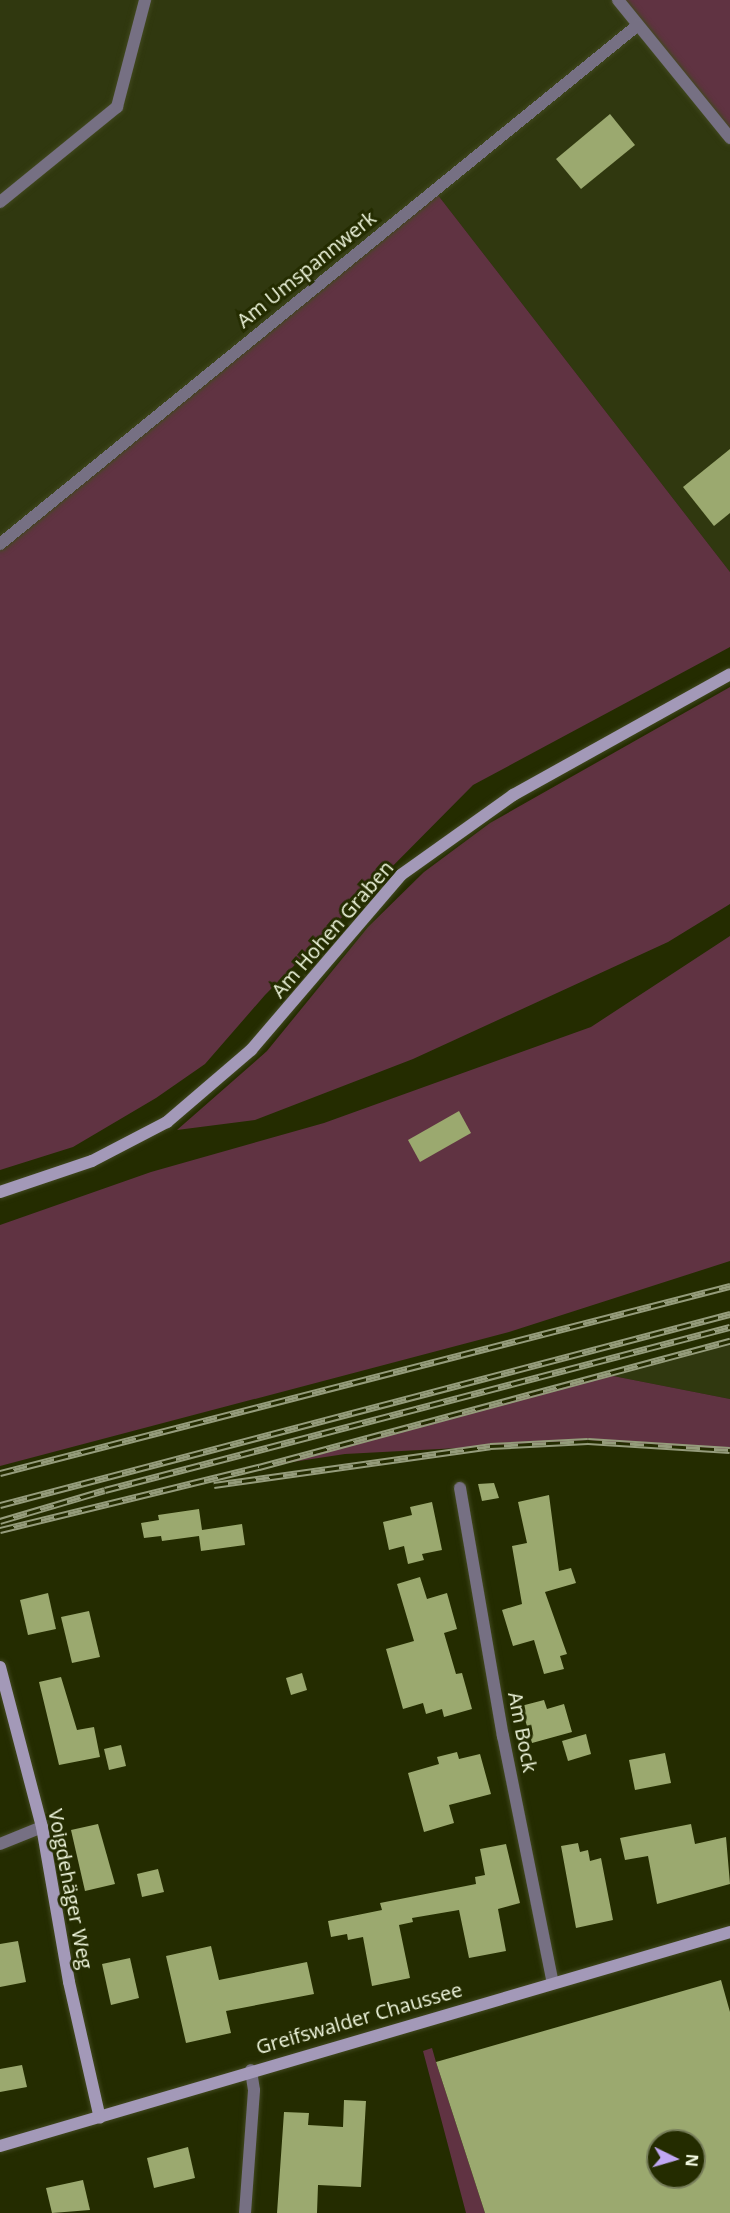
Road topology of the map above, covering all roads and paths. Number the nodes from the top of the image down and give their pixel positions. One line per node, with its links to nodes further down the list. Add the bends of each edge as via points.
1 (145, 0): 5 (street, via 117,107)
2 (618, 0): 3 (street)
3 (638, 25): 4 (street); 6 (street, Am Umspannwerk)
4 (730, 138)
5 (0, 202)
6 (0, 544)
7 (730, 674): 8 (street, Am Hohen Graben, via 513,795 401,875 251,1050 167,1122 92,1161)
8 (0, 1192)
9 (460, 1488): 14 (street, Am Bock, via 503,1736)
10 (0, 1668): 11 (street, Voigdehäger Weg)
11 (42, 1827): 12 (street); 16 (street, Voigdehäger Weg, via 69,1982)
12 (0, 1844)
13 (730, 1932): 14 (street, Greifswalder Chaussee)
14 (553, 1983): 15 (street, Greifswalder Chaussee)
15 (251, 2070): 16 (street, Greifswalder Chaussee); 18 (street, via 254,2090)
16 (100, 2118): 17 (street, Greifswalder Chaussee)
17 (0, 2146)
18 (245, 2213)

